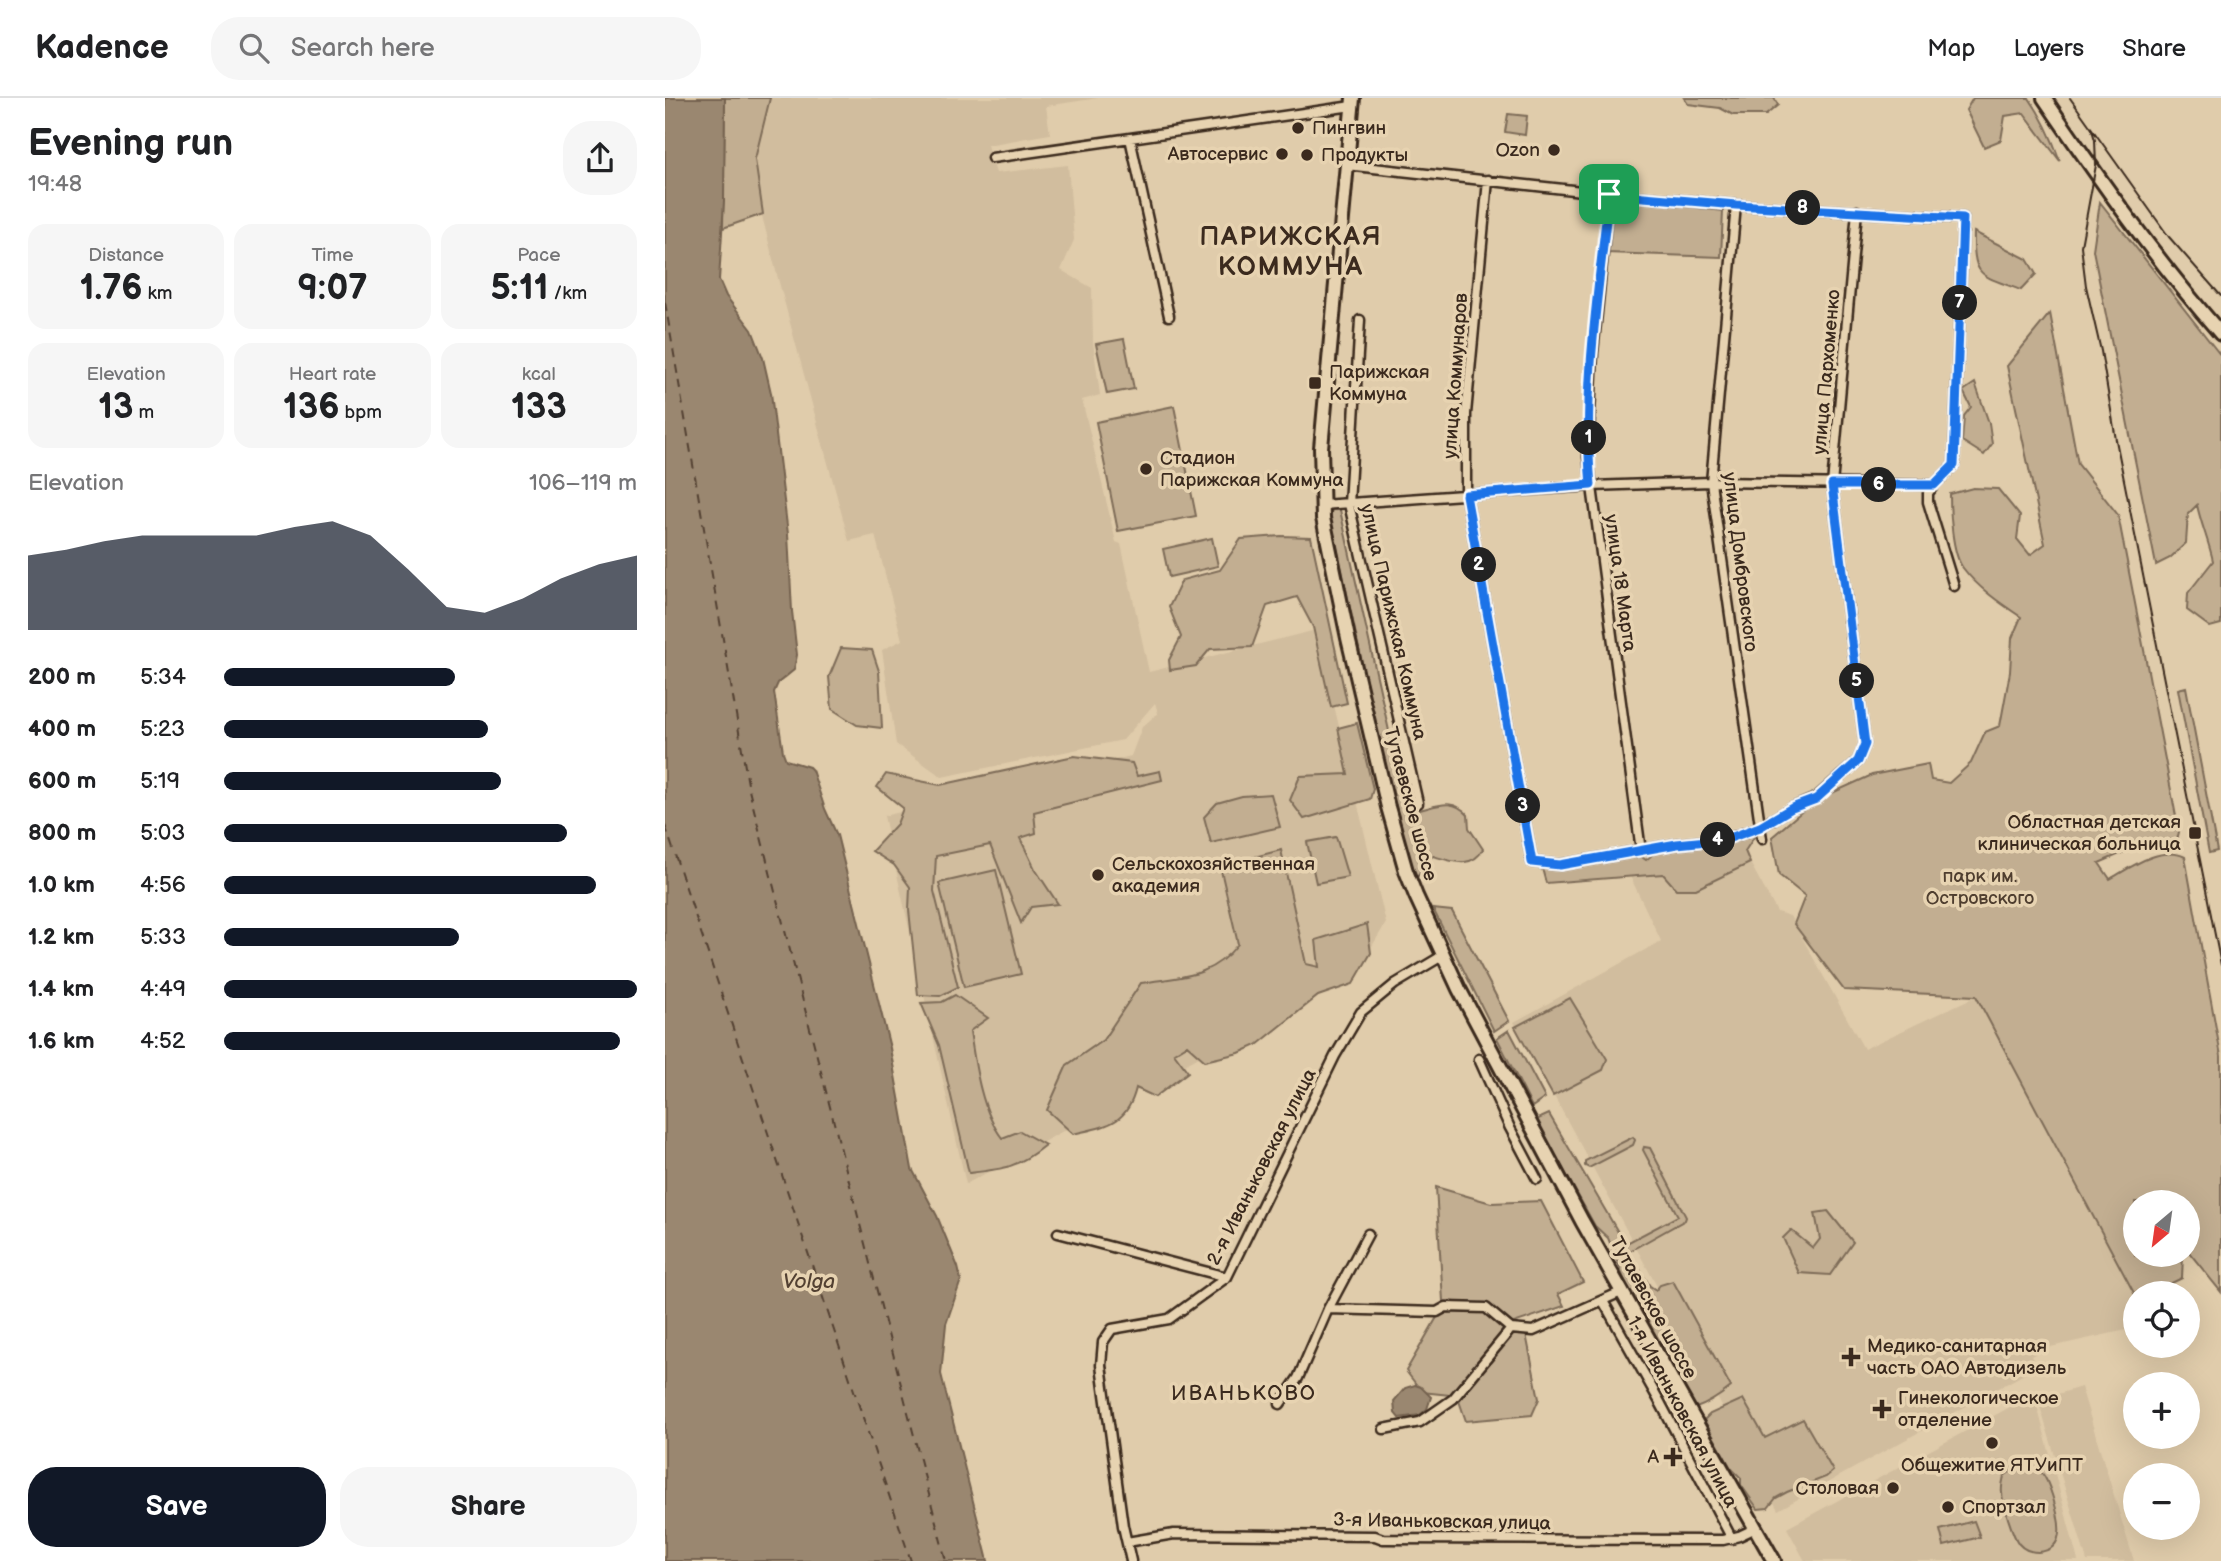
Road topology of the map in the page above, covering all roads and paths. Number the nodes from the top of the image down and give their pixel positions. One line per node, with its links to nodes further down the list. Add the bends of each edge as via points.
1 (2044, 98): 12 (main road, via 2107,190)
2 (1352, 102): 3 (street); 5 (main road, Тутаевское шоссе)
3 (1130, 138): 4 (street); 10 (street)
4 (992, 158)
5 (1346, 165): 6 (street); 19 (main road, Тутаевское шоссе, via 1321,448)
6 (1488, 180): 7 (street); 17 (street, улица Коммунаров, via 1466,414)
7 (1609, 194): 8 (street); 14 (street, улица 18 Марта, via 1593,353)
8 (1736, 205): 9 (street); 13 (street, улица Домбровского)
9 (1857, 211): 15 (street, улица Пархоменко); 16 (street, via 1963,218 1954,465)
10 (1169, 316)
11 (1360, 320): 18 (street, улица Парижская Коммуна)
12 (2221, 334)
13 (1711, 482): 14 (street); 15 (street); 22 (street, улица Домбровского)
14 (1591, 485): 17 (street); 24 (street, улица 18 Марта)
15 (1832, 485): 16 (street); 22 (street, улица Пархоменко, via 1865,744 1858,761 1816,799)
16 (1934, 485): 20 (street, via 1928,502)
17 (1466, 495): 18 (street); 24 (street, улица Коммунаров, via 1532,862 1560,865)
18 (1349, 504): 19 (street); 21 (street, улица Парижская Коммуна)
19 (1322, 505): 25 (main road, Тутаевское шоссе, via 1388,807 1406,871)
20 (1954, 586)
21 (1417, 803)
22 (1760, 827): 23 (street, улица Домбровского); 24 (street, via 1727,839)
23 (1762, 839)
24 (1641, 851)
25 (1442, 956): 27 (main road, Тутаевское шоссе); 32 (street, 2-я Иваньковская улица, via 1395,984 1361,1012)
26 (1479, 1059): 28 (street)
27 (1528, 1120): 28 (street); 33 (main road, Тутаевское шоссе)
28 (1510, 1128): 29 (street)
29 (1537, 1179)
30 (1058, 1233): 32 (street)
31 (1368, 1234): 35 (street)
32 (1227, 1277): 41 (street, 2-я Иваньковская улица, via 1169,1319 1112,1329 1103,1342 1101,1365)
33 (1621, 1292): 34 (street); 39 (main road, Тутаевское шоссе)
34 (1603, 1301): 36 (street, via 1533,1331); 40 (street, 1-я Иваньковская улица)
35 (1328, 1309): 36 (street, via 1437,1312 1446,1307 1486,1308); 37 (street, via 1298,1378)
36 (1511, 1329): 38 (street, via 1453,1399 1420,1422)
37 (1280, 1404)
38 (1384, 1429)
39 (1756, 1528): 40 (street, 3-я Иваньковская улица); 43 (main road, Тутаевское шоссе)
40 (1732, 1539): 41 (street, 3-я Иваньковская улица, via 1174,1534)
41 (1127, 1542): 42 (street)
42 (1131, 1561)
43 (1774, 1561)

